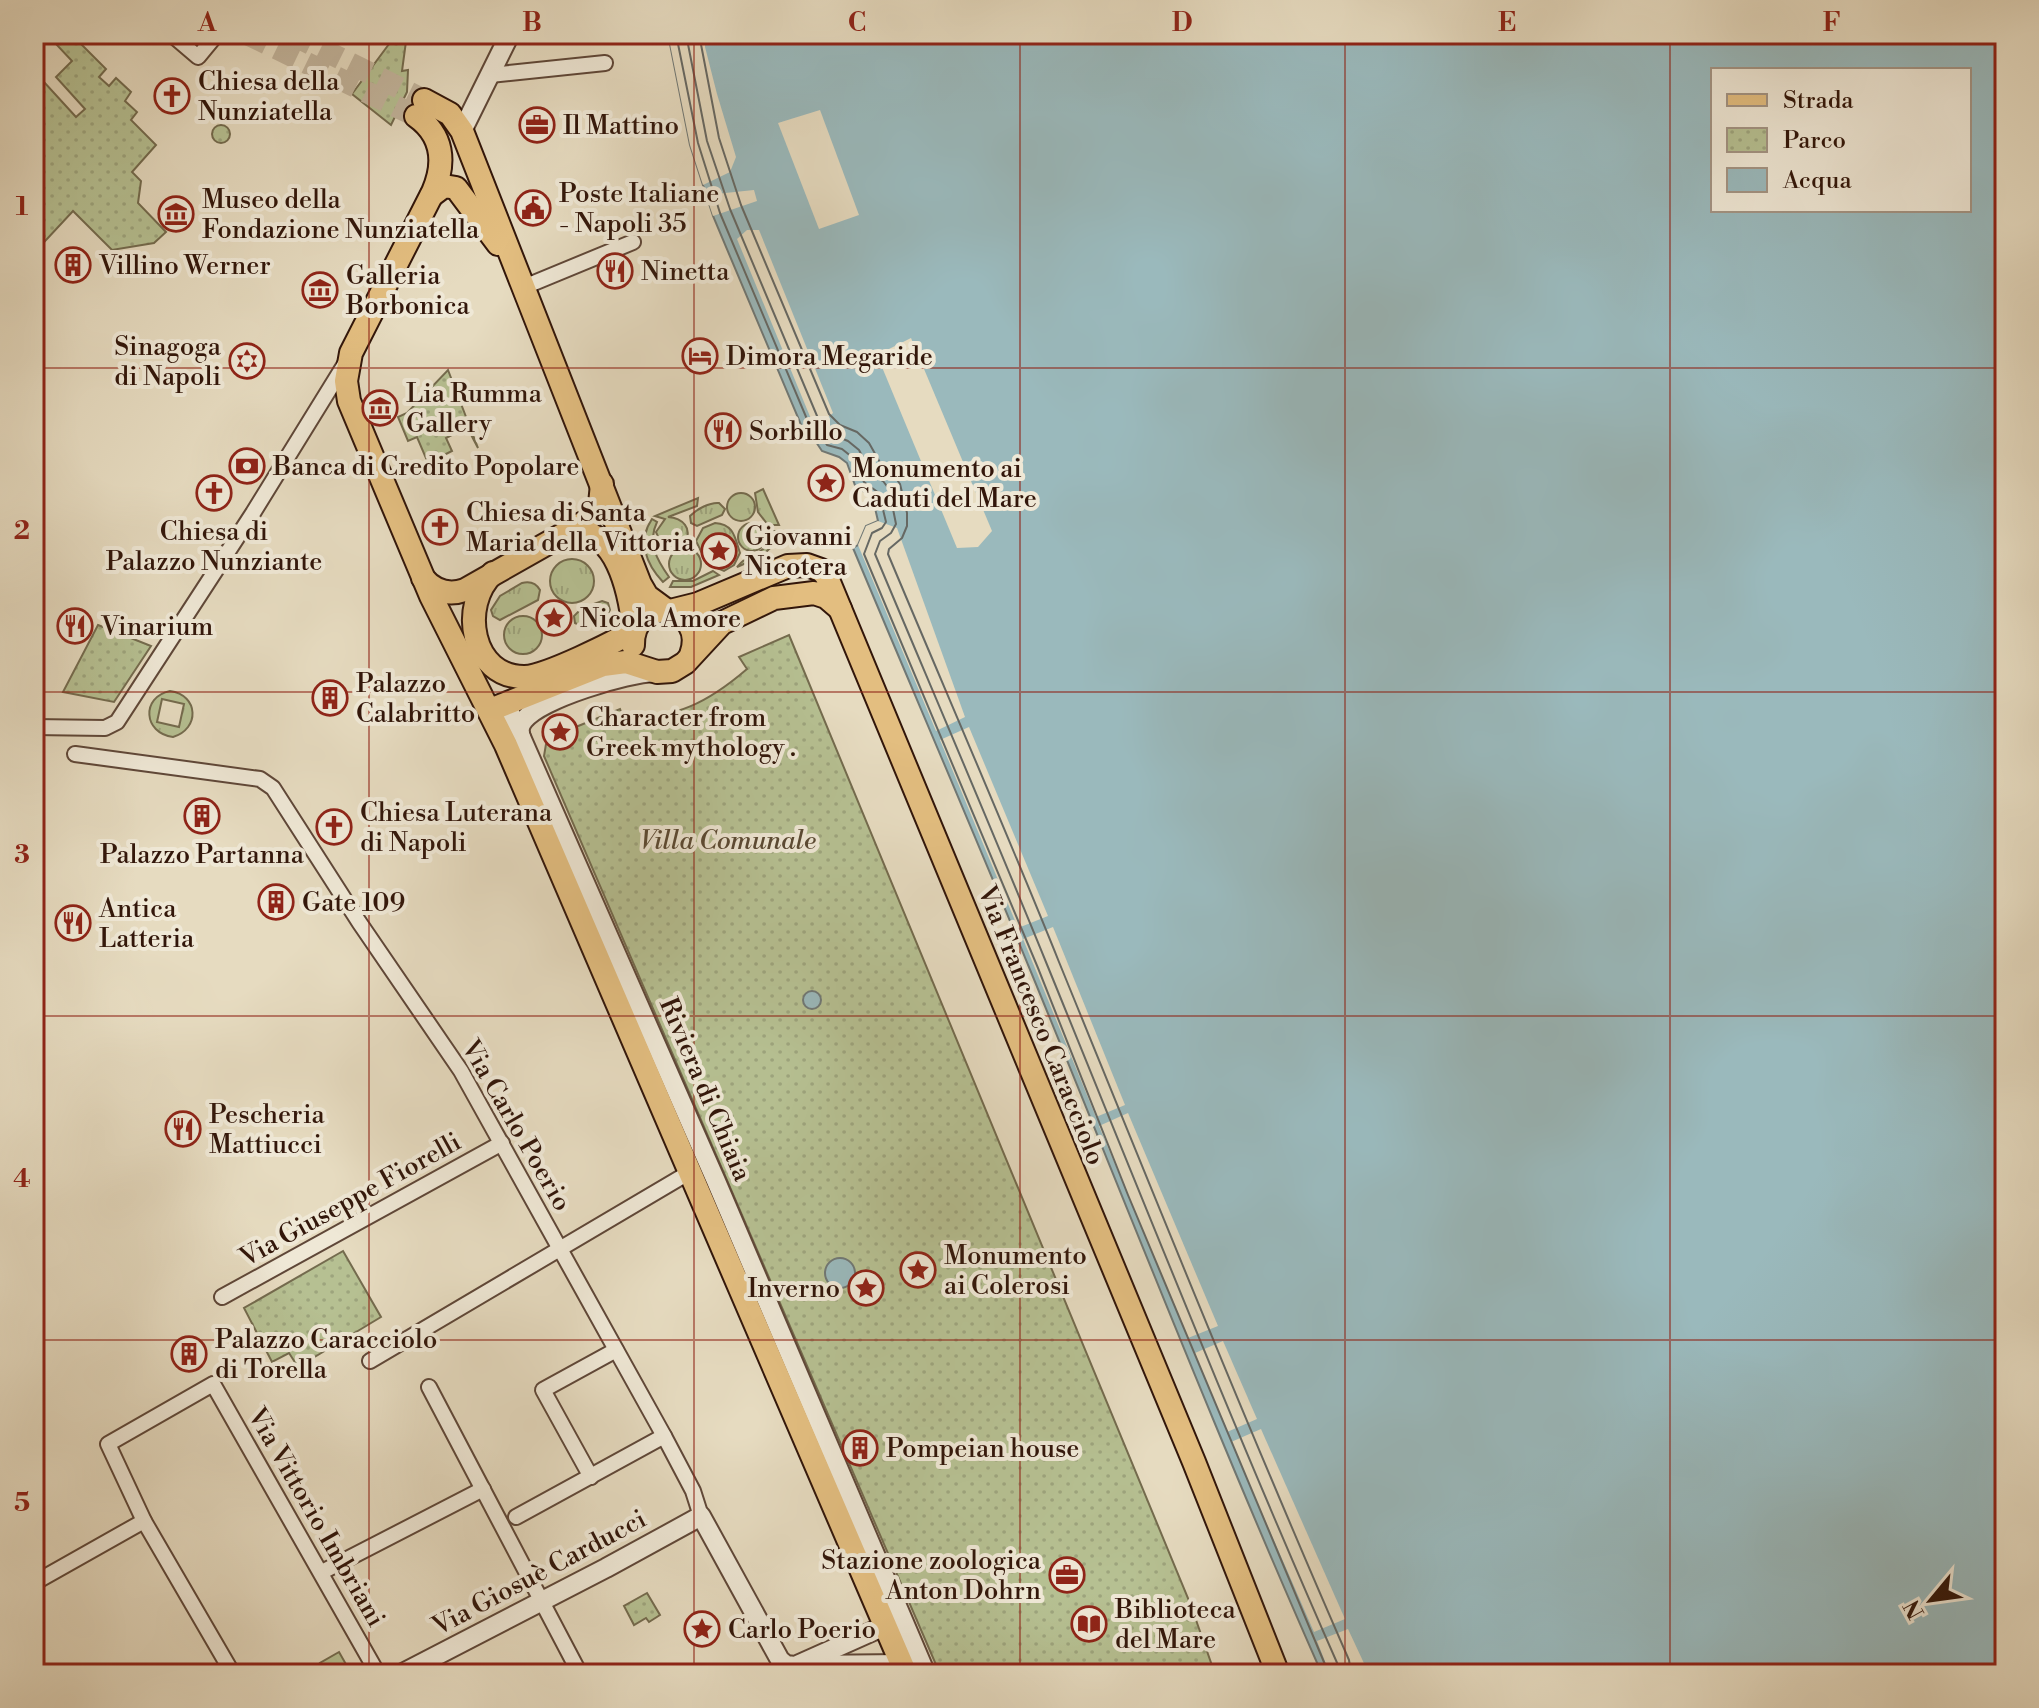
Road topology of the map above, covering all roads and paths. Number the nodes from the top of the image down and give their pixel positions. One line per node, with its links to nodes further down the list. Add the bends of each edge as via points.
1 (171, 34): 2 (street, via 198,57)
2 (217, 34)
3 (510, 34): 5 (street)
4 (605, 63): 5 (street)
5 (490, 75): 6 (street)
6 (462, 131): 7 (main road, via 450,114 420,108 441,150); 9 (main road)
7 (432, 195): 9 (main road, via 444,186 457,188); 10 (main road)
8 (633, 242): 9 (street)
9 (521, 279): 11 (main road)
10 (351, 353): 14 (main road, via 349,401); 23 (street, via 117,722 109,727)
11 (602, 484): 12 (main road, via 596,511); 16 (main road, via 642,588)
12 (566, 532): 13 (main road); 17 (main road, via 586,531 603,541 625,583)
13 (493, 573): 14 (main road, via 453,594 435,589); 19 (main road, via 472,616)
14 (423, 578): 22 (main road)
15 (840, 609): 16 (main road, Via Francesco Caracciolo, via 824,572 802,565); 18 (main road, via 814,593 774,598 722,623); 50 (main road, Via Francesco Caracciolo)
16 (668, 611): 17 (main road, via 647,615); 18 (main road, via 684,618 692,630)
17 (634, 630): 20 (main road, via 635,654); 21 (main road)
18 (691, 655): 20 (main road, via 677,669)
19 (486, 657): 21 (main road, via 508,674); 22 (main road)
20 (655, 671): 22 (main road, via 626,662 603,665); 24 (street, via 599,683 541,708 523,722)
21 (538, 674): 22 (main road)
22 (498, 706): 24 (street, Riviera di Chiaia); 27 (main road, Riviera di Chiaia)
23 (34, 727)
24 (521, 738): 42 (street, Riviera di Chiaia)
25 (75, 754): 26 (street, Via Carlo Poerio, via 260,779 273,788 461,1071)
26 (502, 1143): 28 (street, Via Carlo Poerio); 29 (street, Via Giuseppe Fiorelli)
27 (690, 1172): 28 (street); 42 (main road, Riviera di Chiaia)
28 (561, 1249): 30 (street, Via Carlo Poerio); 31 (street)
29 (222, 1297)
30 (616, 1350): 33 (street, Via Carlo Poerio); 34 (street, via 543,1390)
31 (370, 1361)
32 (429, 1387): 35 (street)
33 (664, 1436): 34 (street); 36 (street, Via Carlo Poerio)
34 (591, 1477): 37 (street)
35 (483, 1489): 39 (street); 41 (street)
36 (701, 1516): 41 (street, Via Giosuè Carducci); 44 (street, via 780,1660)
37 (516, 1517)
38 (144, 1521): 39 (street, Via Vittorio Imbriani, via 108,1444 213,1384); 40 (street); 45 (street)
39 (322, 1572): 46 (street, Via Vittorio Imbriani)
40 (34, 1583)
41 (542, 1601): 47 (street, Via Giosuè Carducci); 48 (street)
42 (894, 1620): 43 (main road, Riviera di Chiaia); 44 (street); 49 (street, Riviera di Chiaia)
43 (904, 1669): 44 (street)
44 (795, 1670)
45 (233, 1674)
46 (378, 1674)
47 (401, 1674)
48 (580, 1674)
49 (926, 1674)
50 (1278, 1674)

